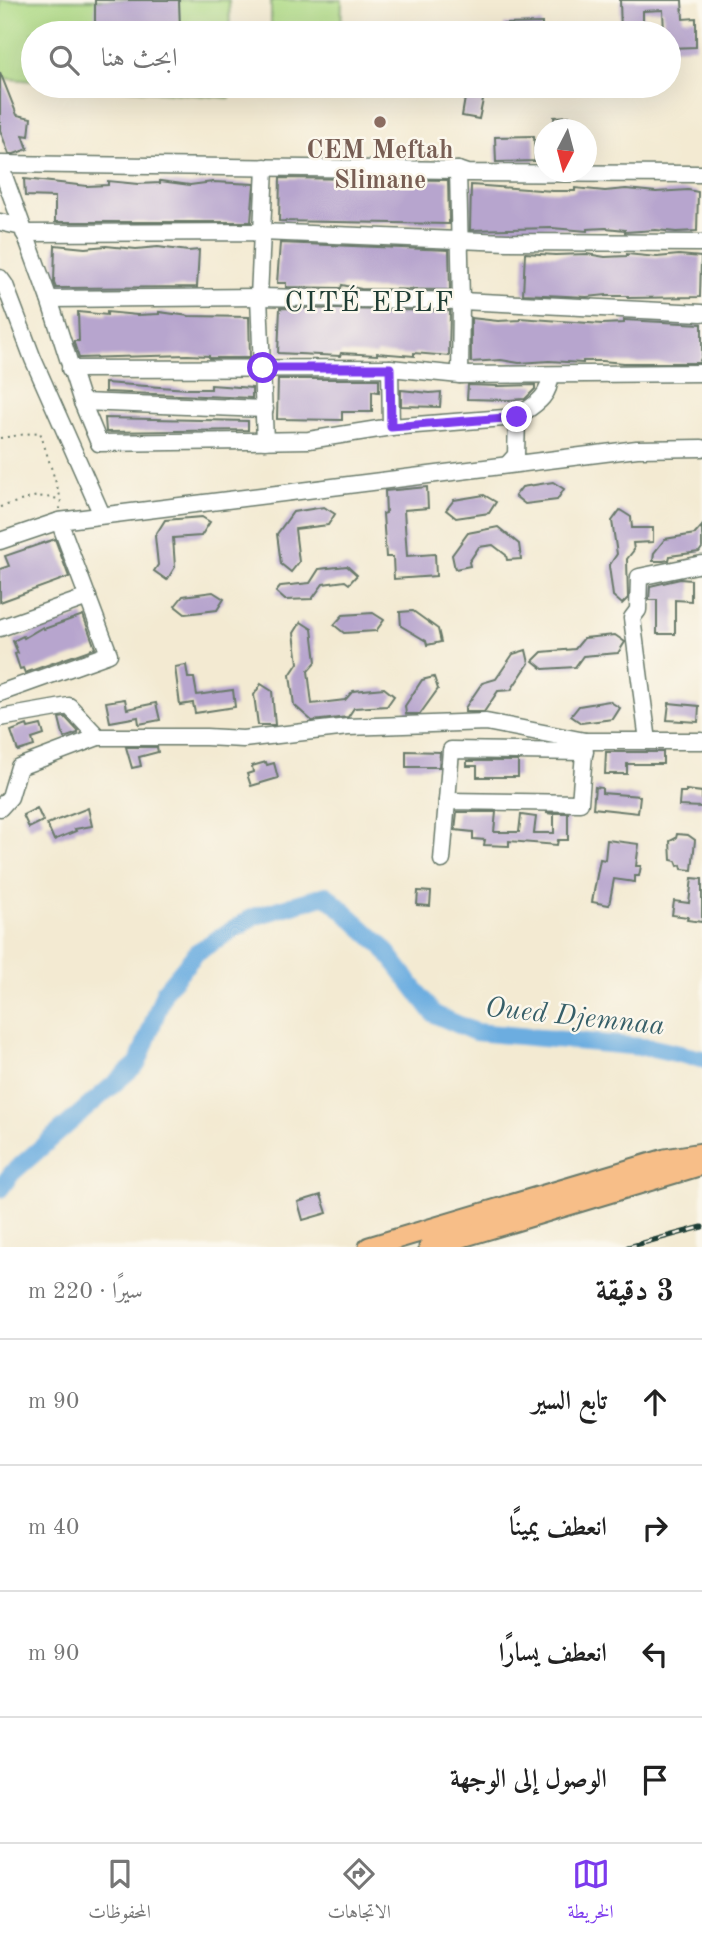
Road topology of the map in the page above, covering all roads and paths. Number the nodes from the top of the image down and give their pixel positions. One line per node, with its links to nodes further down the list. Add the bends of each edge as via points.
1 (0, 164): 2 (street); 6 (street)
2 (265, 167): 3 (street); 7 (street)
3 (458, 170): 4 (street); 8 (street)
4 (702, 174)
5 (0, 222): 6 (street)
6 (23, 230): 7 (street); 12 (street)
7 (261, 232): 8 (street); 11 (street)
8 (459, 239): 9 (street); 13 (street)
9 (702, 243)
10 (0, 278): 31 (street)
11 (260, 298): 12 (street); 13 (street); 15 (street)
12 (49, 299): 17 (street)
13 (461, 301): 14 (street); 19 (street)
14 (702, 313)
15 (263, 368): 16 (street); 17 (street); 22 (street)
16 (390, 368): 19 (street); 24 (street)
17 (70, 369): 21 (street)
18 (702, 373): 20 (street)
19 (460, 375): 20 (street)
20 (550, 375): 23 (street, via 543,399)
21 (82, 402): 22 (street); 26 (street, via 99,443)
22 (265, 409): 26 (street)
23 (517, 417): 24 (street); 28 (street, via 516,455)
24 (391, 427): 26 (street, via 310,440)
25 (0, 438): 29 (path, via 40,432)
26 (265, 441)
27 (702, 448): 28 (street, via 637,449)
28 (507, 465): 31 (street)
29 (61, 499): 30 (path, via 37,496); 32 (path)
30 (0, 507)
31 (102, 515): 32 (street)
32 (59, 521): 33 (street); 35 (street)
33 (0, 541)
34 (702, 564): 40 (street, via 639,577 638,610 632,618)
35 (88, 597): 36 (street); 37 (street, via 109,654)
36 (0, 628)
37 (0, 693)
38 (0, 718): 39 (street, via 69,706)
39 (99, 737): 42 (street, via 243,739 348,727 486,722); 44 (street, via 19,766 10,797)
40 (648, 741): 41 (street); 42 (street)
41 (702, 741)
42 (585, 747): 43 (street, via 451,750); 43 (street, via 580,803)
43 (447, 801): 45 (street)
44 (0, 808)
45 (442, 860)
46 (702, 1153): 48 (main road, via 666,1159)
47 (702, 1165): 49 (main road)
48 (369, 1247)
49 (429, 1247)

